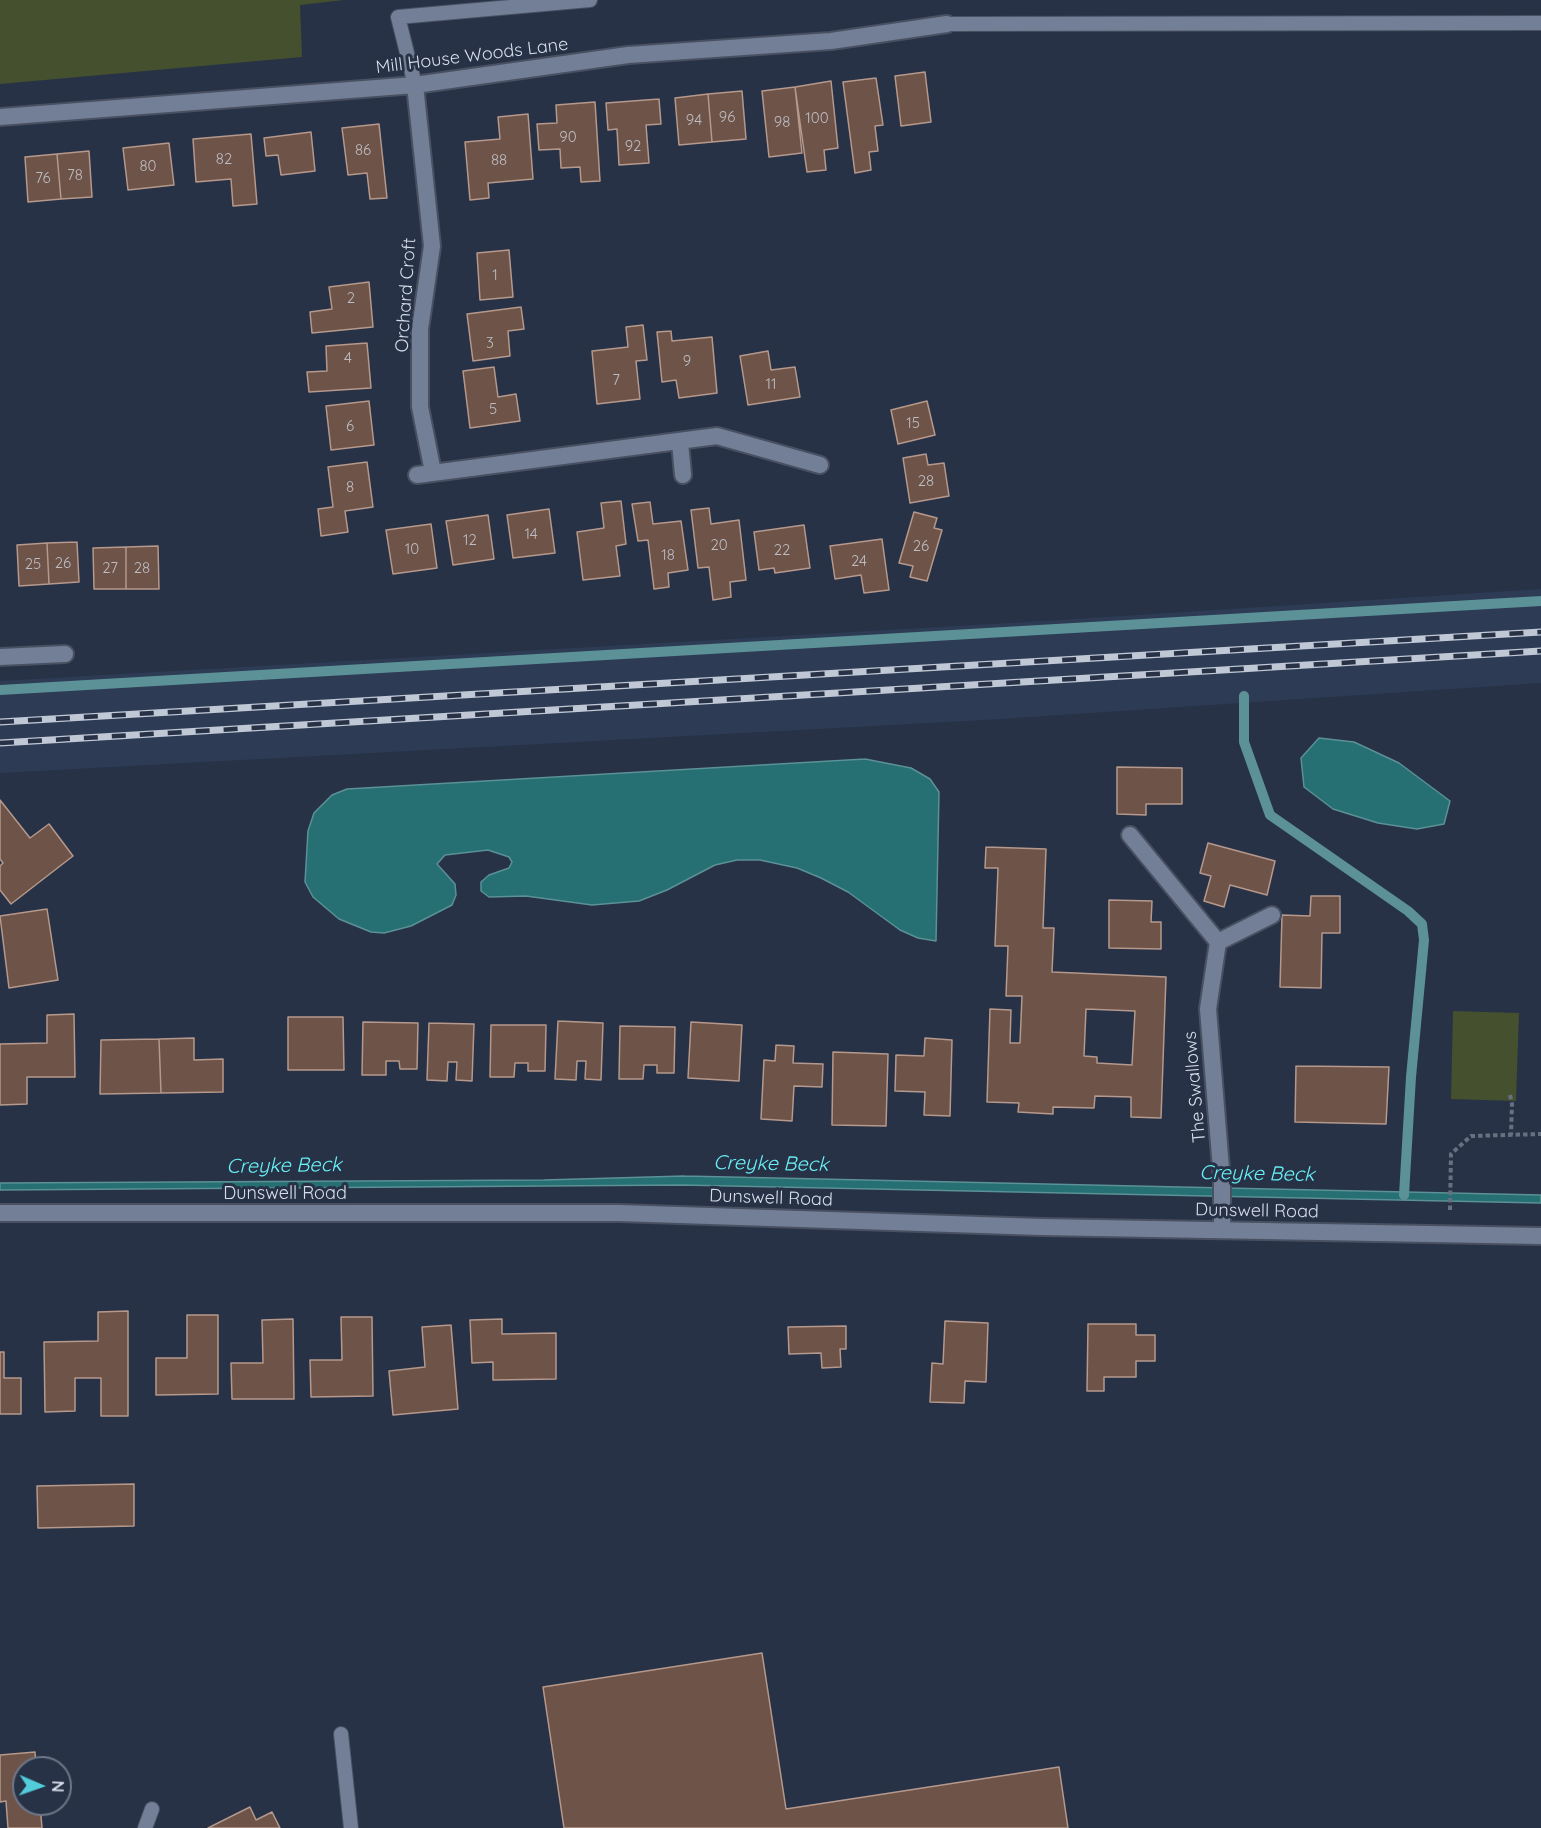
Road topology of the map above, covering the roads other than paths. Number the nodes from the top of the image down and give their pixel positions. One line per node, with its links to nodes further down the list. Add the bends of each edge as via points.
1 (590, 0): 4 (lane, via 398,17)
2 (1541, 23): 3 (lane)
3 (947, 24): 4 (street, Mill House Woods Lane, via 831,41 628,55)
4 (415, 85): 5 (street, Mill House Woods Lane); 6 (street, Orchard Croft, via 432,246 420,329 425,473)
5 (0, 117)
6 (680, 442): 7 (street, Orchard Croft, via 717,436); 8 (street)
7 (820, 465)
8 (683, 475)
9 (65, 654): 10 (street)
10 (0, 657)
11 (1130, 835): 13 (street)
12 (1272, 915): 13 (street)
13 (1218, 942): 15 (street, The Swallows, via 1208,1009 1222,1181)
14 (0, 1213): 15 (street, Dunswell Road, via 619,1213)
15 (1222, 1230): 16 (street, Dunswell Road)
16 (1541, 1236)
17 (341, 1734): 20 (lane)
18 (152, 1809): 19 (lane)
19 (145, 1828)
20 (351, 1828)

